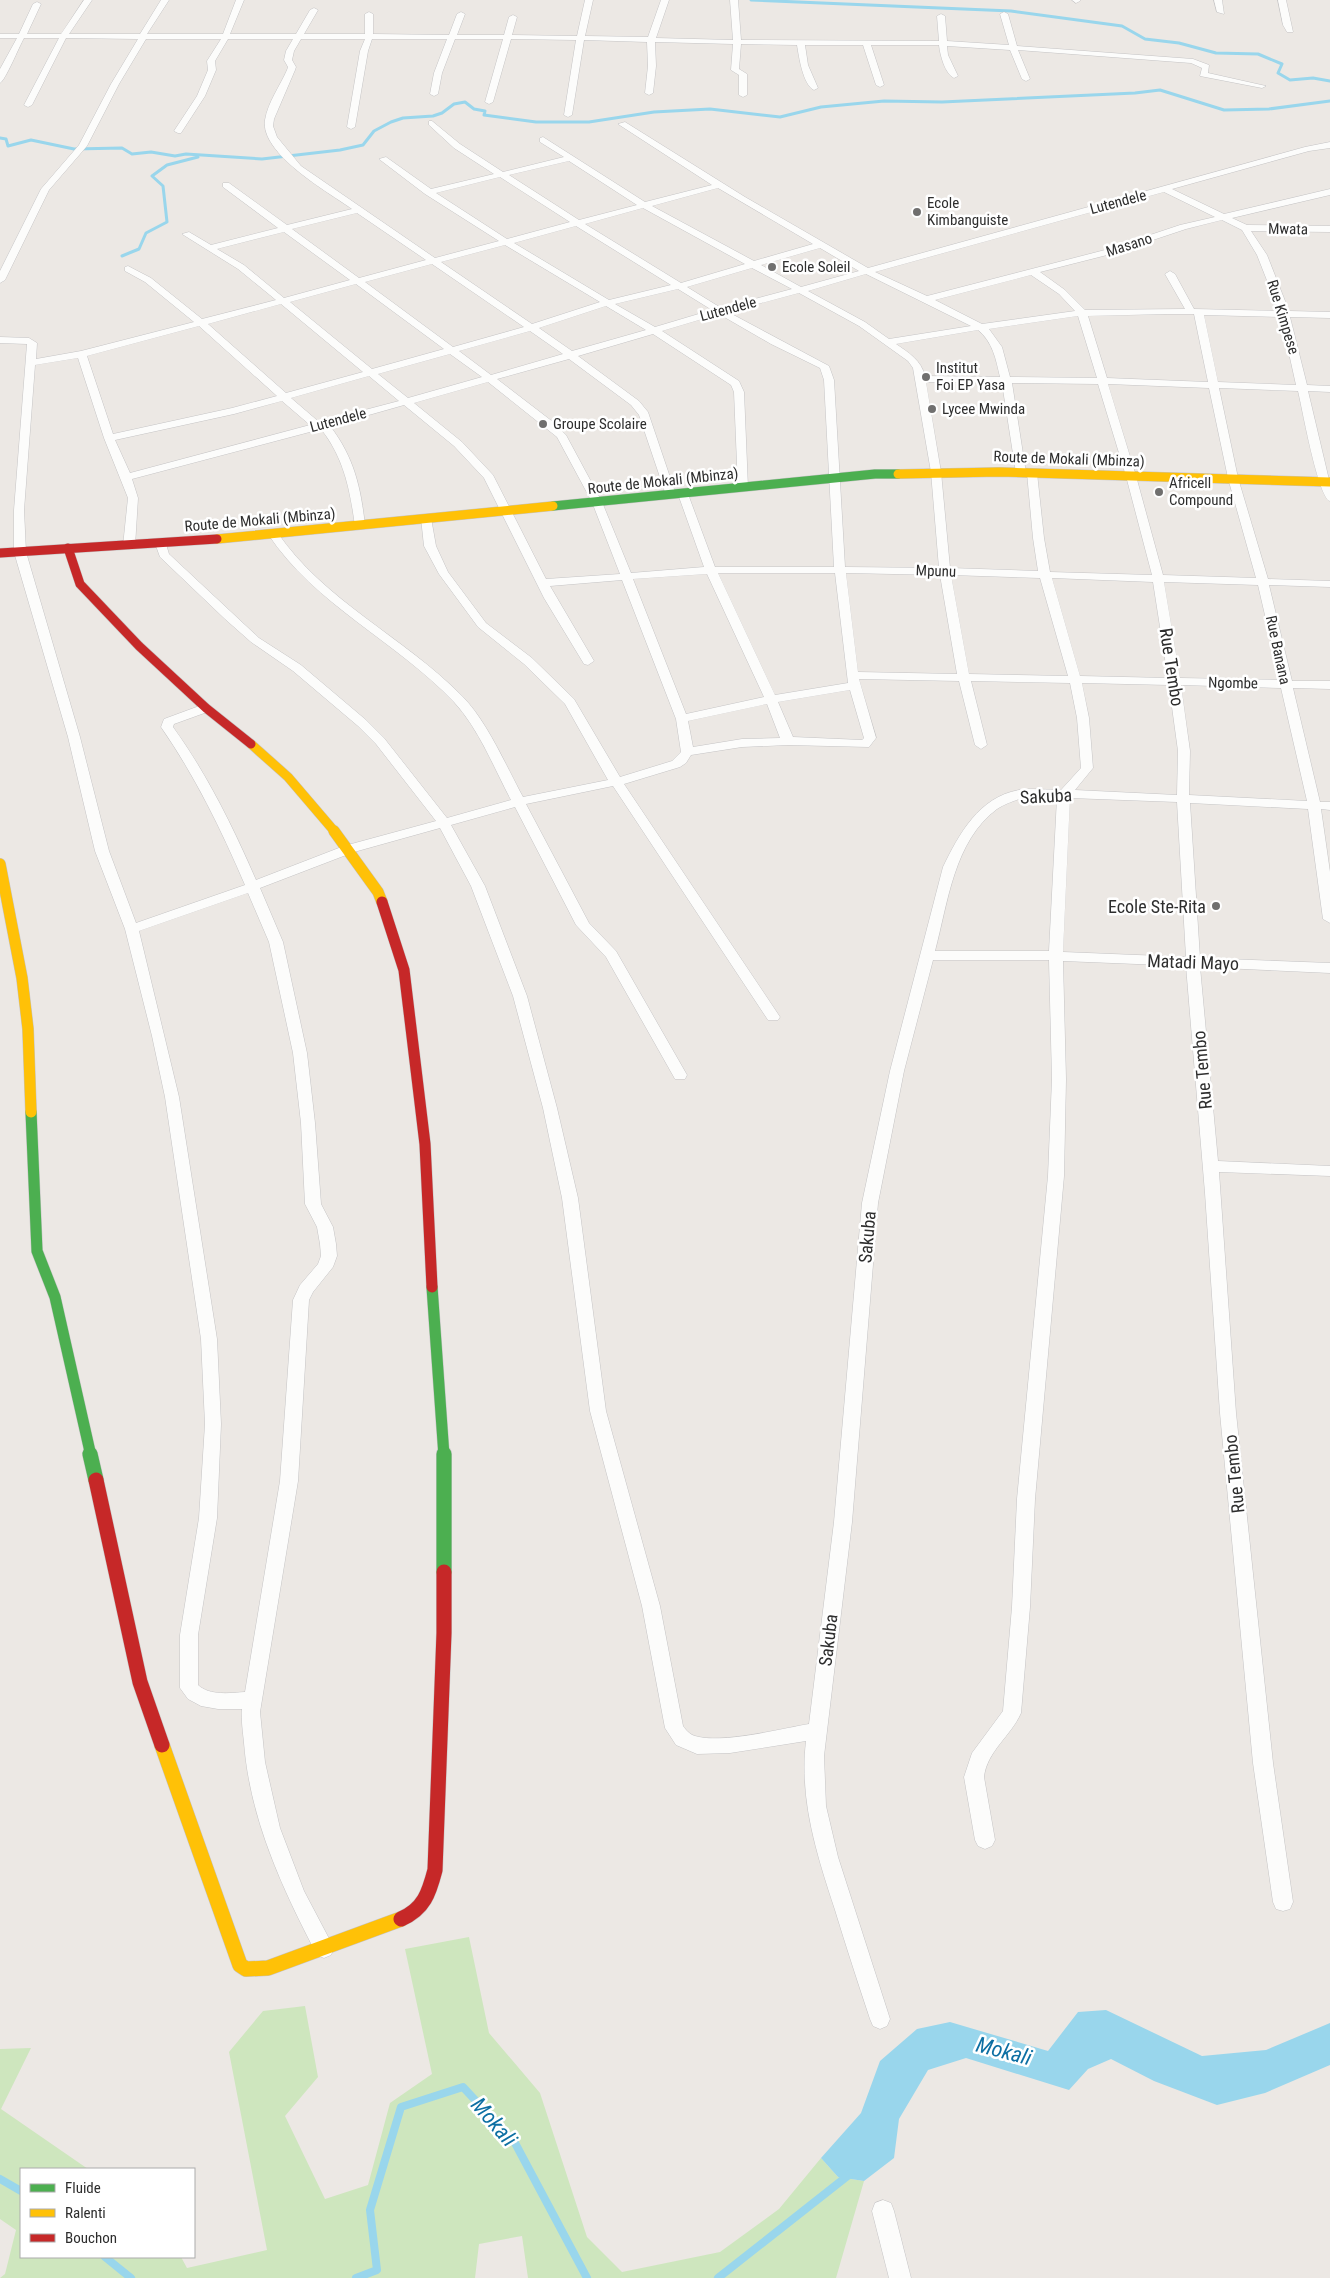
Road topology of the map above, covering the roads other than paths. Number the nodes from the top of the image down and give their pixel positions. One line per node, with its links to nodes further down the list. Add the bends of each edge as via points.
1 (88, 0): 19 (street)
2 (164, 0): 21 (street)
3 (240, 0): 24 (street)
4 (589, 0): 27 (street)
5 (665, 0): 28 (street)
6 (734, 0): 29 (street)
7 (1218, 0): 11 (street)
8 (1282, 0): 17 (street)
9 (37, 4): 18 (street)
10 (314, 10): 22 (street)
11 (1220, 12)
12 (368, 14): 25 (street)
13 (461, 14): 26 (street)
14 (1004, 14): 33 (street)
15 (940, 16): 32 (street)
16 (513, 17): 23 (street)
17 (1290, 30)
18 (20, 35): 19 (street); 20 (street); 36 (street)
19 (64, 35): 21 (street); 44 (street)
20 (0, 36)
21 (142, 36): 24 (street); 77 (street, via 80,149 45,189)
22 (299, 36): 24 (street); 25 (street); 61 (street, via 290,51 288,60 292,66 278,95 269,126 281,148 298,168)
23 (506, 37): 26 (street); 27 (street); 43 (street)
24 (225, 38): 49 (street, via 211,61 212,70 201,96)
25 (369, 38): 26 (street); 48 (street)
26 (452, 38): 41 (street, via 438,73)
27 (582, 38): 28 (street); 45 (street, via 575,61)
28 (651, 40): 29 (street); 40 (street)
29 (737, 42): 30 (street); 42 (street, via 735,70 744,74)
30 (801, 42): 31 (street); 39 (street, via 804,65)
31 (866, 43): 32 (street); 37 (street)
32 (942, 43): 33 (street); 34 (street)
33 (1013, 47): 35 (street); 38 (street, via 1193,61 1206,67 1203,74)
34 (954, 76)
35 (1026, 79)
36 (0, 81)
37 (880, 86)
38 (1262, 86)
39 (814, 88)
40 (649, 93)
41 (434, 94)
42 (743, 95)
43 (489, 102)
44 (28, 105)
45 (568, 115)
46 (432, 123): 54 (street, via 457,146)
47 (622, 124): 56 (street)
48 (351, 127)
49 (178, 131)
50 (543, 140): 52 (street)
51 (1330, 145): 57 (street, Lutendele)
52 (570, 158): 54 (street); 60 (street)
53 (383, 159): 58 (street)
54 (502, 174): 58 (street); 63 (street)
55 (226, 184): 64 (street)
56 (717, 186): 60 (street); 69 (street)
57 (1165, 189): 62 (street); 74 (street, Lutendele)
58 (428, 192): 68 (street)
59 (1329, 194): 62 (street, Masano)
60 (642, 204): 63 (street); 72 (street)
61 (356, 210): 64 (street); 71 (street)
62 (1223, 217): 65 (street); 75 (street, Masano)
63 (576, 222): 68 (street); 79 (street)
64 (286, 228): 70 (street); 78 (street)
65 (1245, 228): 66 (street, Mwata); 87 (street, Rue Kimpese, via 1262,255)
66 (1330, 229)
67 (186, 234): 70 (street)
68 (507, 242): 71 (street); 83 (street)
69 (821, 245): 72 (street); 74 (street)
70 (209, 248): 82 (street, via 242,267)
71 (432, 261): 78 (street); 91 (street)
72 (753, 264): 79 (street); 80 (street)
73 (128, 269): 89 (street, via 148,280)
74 (866, 271): 80 (street, Lutendele); 81 (street)
75 (1032, 272): 81 (street, Masano); 86 (street, Rue Tembo, via 1062,292)
76 (1170, 274): 85 (street, Rue Banana)
77 (0, 280)
78 (358, 282): 82 (street); 95 (street)
79 (680, 286): 83 (street); 84 (street)
80 (800, 290): 84 (street, Lutendele); 94 (street)
81 (927, 299): 90 (street)
82 (285, 301): 89 (street); 99 (street)
83 (607, 303): 91 (street); 92 (street)
84 (720, 311): 92 (street, Lutendele); 115 (street, via 824,366 829,380)
85 (1195, 311): 86 (street); 87 (street); 104 (street, Rue Banana)
86 (1082, 313): 90 (street); 103 (street, Rue Tembo)
87 (1285, 314): 88 (street); 105 (street, Rue Kimpese)
88 (1330, 315)
89 (200, 322): 96 (street); 107 (street)
90 (980, 327): 94 (street); 102 (street, via 997,346)
91 (530, 328): 95 (street); 97 (street)
92 (654, 331): 97 (street, Lutendele); 118 (street, via 734,383 739,392)
93 (0, 340): 98 (street, via 31,341)
94 (888, 342): 101 (street, via 911,359)
95 (451, 350): 99 (street); 100 (street)
96 (82, 354): 98 (street); 110 (street)
97 (571, 355): 100 (street, Lutendele); 119 (street, via 640,408)
98 (30, 363): 129 (street, via 19,510)
99 (370, 373): 107 (street); 108 (street)
100 (488, 377): 108 (street, Lutendele); 121 (street, via 560,435)
101 (921, 379): 102 (street); 111 (street)
102 (1006, 380): 103 (street); 112 (street)
103 (1103, 381): 104 (street); 114 (street, Rue Tembo)
104 (1214, 384): 105 (street); 116 (street, Rue Banana)
105 (1304, 388): 106 (street); 117 (street, Rue Kimpese)
106 (1330, 389)
107 (286, 396): 109 (street); 110 (street, via 234,411)
108 (405, 401): 109 (street, Lutendele); 122 (street, via 458,444 488,477)
109 (320, 425): 113 (street, Lutendele); 124 (street, via 339,444 353,477)
110 (110, 438): 113 (street)
111 (936, 472): 112 (street, Route de Mokali (Mbinza)); 115 (street, Route de Mokali (Mbinza)); 133 (street)
112 (1026, 473): 114 (street, Route de Mokali (Mbinza)); 134 (street)
113 (126, 476): 127 (street, via 132,498)
114 (1131, 476): 116 (street, Route de Mokali (Mbinza)); 136 (street, Rue Tembo)
115 (835, 477): 118 (street, Route de Mokali (Mbinza)); 132 (street)
116 (1233, 478): 117 (street, Route de Mokali (Mbinza)); 137 (street, Rue Banana)
117 (1327, 482): 120 (street, Rue Kimpese)
118 (743, 488): 119 (street, Route de Mokali (Mbinza))
119 (677, 494): 121 (street, Route de Mokali (Mbinza)); 131 (street)
120 (1330, 498)
121 (597, 502): 122 (street, Route de Mokali (Mbinza)); 135 (street)
122 (506, 511): 123 (street, Route de Mokali (Mbinza)); 138 (street)
123 (426, 518): 124 (street, Route de Mokali (Mbinza)); 153 (street, via 430,546 443,572 482,625 528,660 570,702)
124 (360, 526): 125 (street, Route de Mokali (Mbinza))
125 (273, 534): 126 (street, Route de Mokali (Mbinza)); 156 (street, via 283,549 327,594 425,669 459,700 484,736)
126 (161, 543): 127 (street, Route de Mokali (Mbinza)); 158 (street, via 164,555 229,617 362,723 380,741)
127 (129, 546): 128 (street, Route de Mokali (Mbinza))
128 (68, 548): 129 (street, Route de Mokali (Mbinza)); 148 (street, via 80,584 139,646)
129 (20, 552): 130 (street, Route de Mokali (Mbinza)); 163 (street, via 72,728 102,851)
130 (0, 553)
131 (711, 570): 132 (street, Mpunu); 135 (street, Mpunu); 147 (street)
132 (840, 570): 133 (street, Mpunu); 143 (street)
133 (945, 571): 134 (street, Mpunu); 141 (street)
134 (1044, 574): 136 (street, Mpunu); 142 (street)
135 (626, 576): 138 (street, Mpunu); 149 (street)
136 (1158, 578): 137 (street, Mpunu); 144 (street, Rue Tembo)
137 (1263, 582): 139 (street, Mpunu); 145 (street, Rue Banana)
138 (542, 583): 140 (street)
139 (1330, 584)
140 (588, 661)
141 (964, 677): 142 (street, Ngombe); 143 (street, Ngombe); 151 (street)
142 (1077, 680): 144 (street, Ngombe); 154 (street, via 1088,740 1087,768)
143 (853, 681): 147 (street, Ngombe); 150 (street, via 869,742)
144 (1175, 683): 145 (street, Ngombe); 155 (street, Rue Tembo, via 1184,751)
145 (1285, 684): 146 (street, Ngombe); 157 (street, Rue Banana)
146 (1330, 685)
147 (771, 699): 149 (street, Ngombe); 150 (street)
148 (206, 708): 159 (street, via 277,765); 161 (street, via 168,722 167,727 184,749 228,830)
149 (682, 719): 152 (street)
150 (788, 742): 152 (street, via 742,743)
151 (981, 744)
152 (688, 752): 153 (street, via 676,764)
153 (616, 782): 156 (street); 168 (street)
154 (1064, 795): 155 (street, Sakuba); 164 (street, Sakuba, via 1020,794 994,805 975,822 950,867); 165 (street)
155 (1183, 800): 157 (street, Sakuba); 166 (street, Rue Tembo)
156 (519, 802): 158 (street); 169 (street, via 584,924 611,954)
157 (1322, 806): 162 (street, Rue Banana)
158 (443, 822): 159 (street); 173 (street, via 478,886 520,996 550,1108 570,1198 598,1411 651,1606 674,1728 687,1743 712,1747)
159 (349, 849): 161 (street); 176 (street, via 378,892 389,918 404,970 410,1016 425,1144 444,1446 444,1634 435,1870 426,1902 414,1914)
160 (0, 864): 176 (street, via 22,978 28,1029 37,1251 55,1298 68,1348 140,1682 240,1965 246,1969 268,1968)
161 (252, 887): 163 (street); 172 (street, via 276,942 298,1044 308,1123 313,1204 325,1227 329,1256 325,1267 301,1300 289,1481)
162 (1330, 919)
163 (132, 929): 172 (street, via 172,1097 209,1338 213,1424 208,1518 189,1635 189,1688 202,1699)
164 (928, 955): 165 (street, Matadi Mayo); 173 (street, Sakuba, via 897,1071 870,1203 843,1522)
165 (1056, 956): 166 (street, Matadi Mayo); 174 (street, via 1059,1079 1051,1242 1026,1499 1012,1713 1006,1726 981,1753 974,1767)
166 (1193, 962): 167 (street, Matadi Mayo); 170 (street, Rue Tembo)
167 (1330, 968)
168 (773, 1017)
169 (680, 1075)
170 (1211, 1166): 171 (street); 175 (street, Rue Tembo, via 1229,1423 1263,1763)
171 (1330, 1170)
172 (253, 1700): 176 (street, via 255,1762 270,1828 296,1895)
173 (817, 1731): 177 (street, Sakuba, via 814,1756 816,1806 828,1857)
174 (985, 1840)
175 (1283, 1902)
176 (324, 1948)
177 (880, 2019)
178 (883, 2211): 179 (street)
179 (900, 2278)

